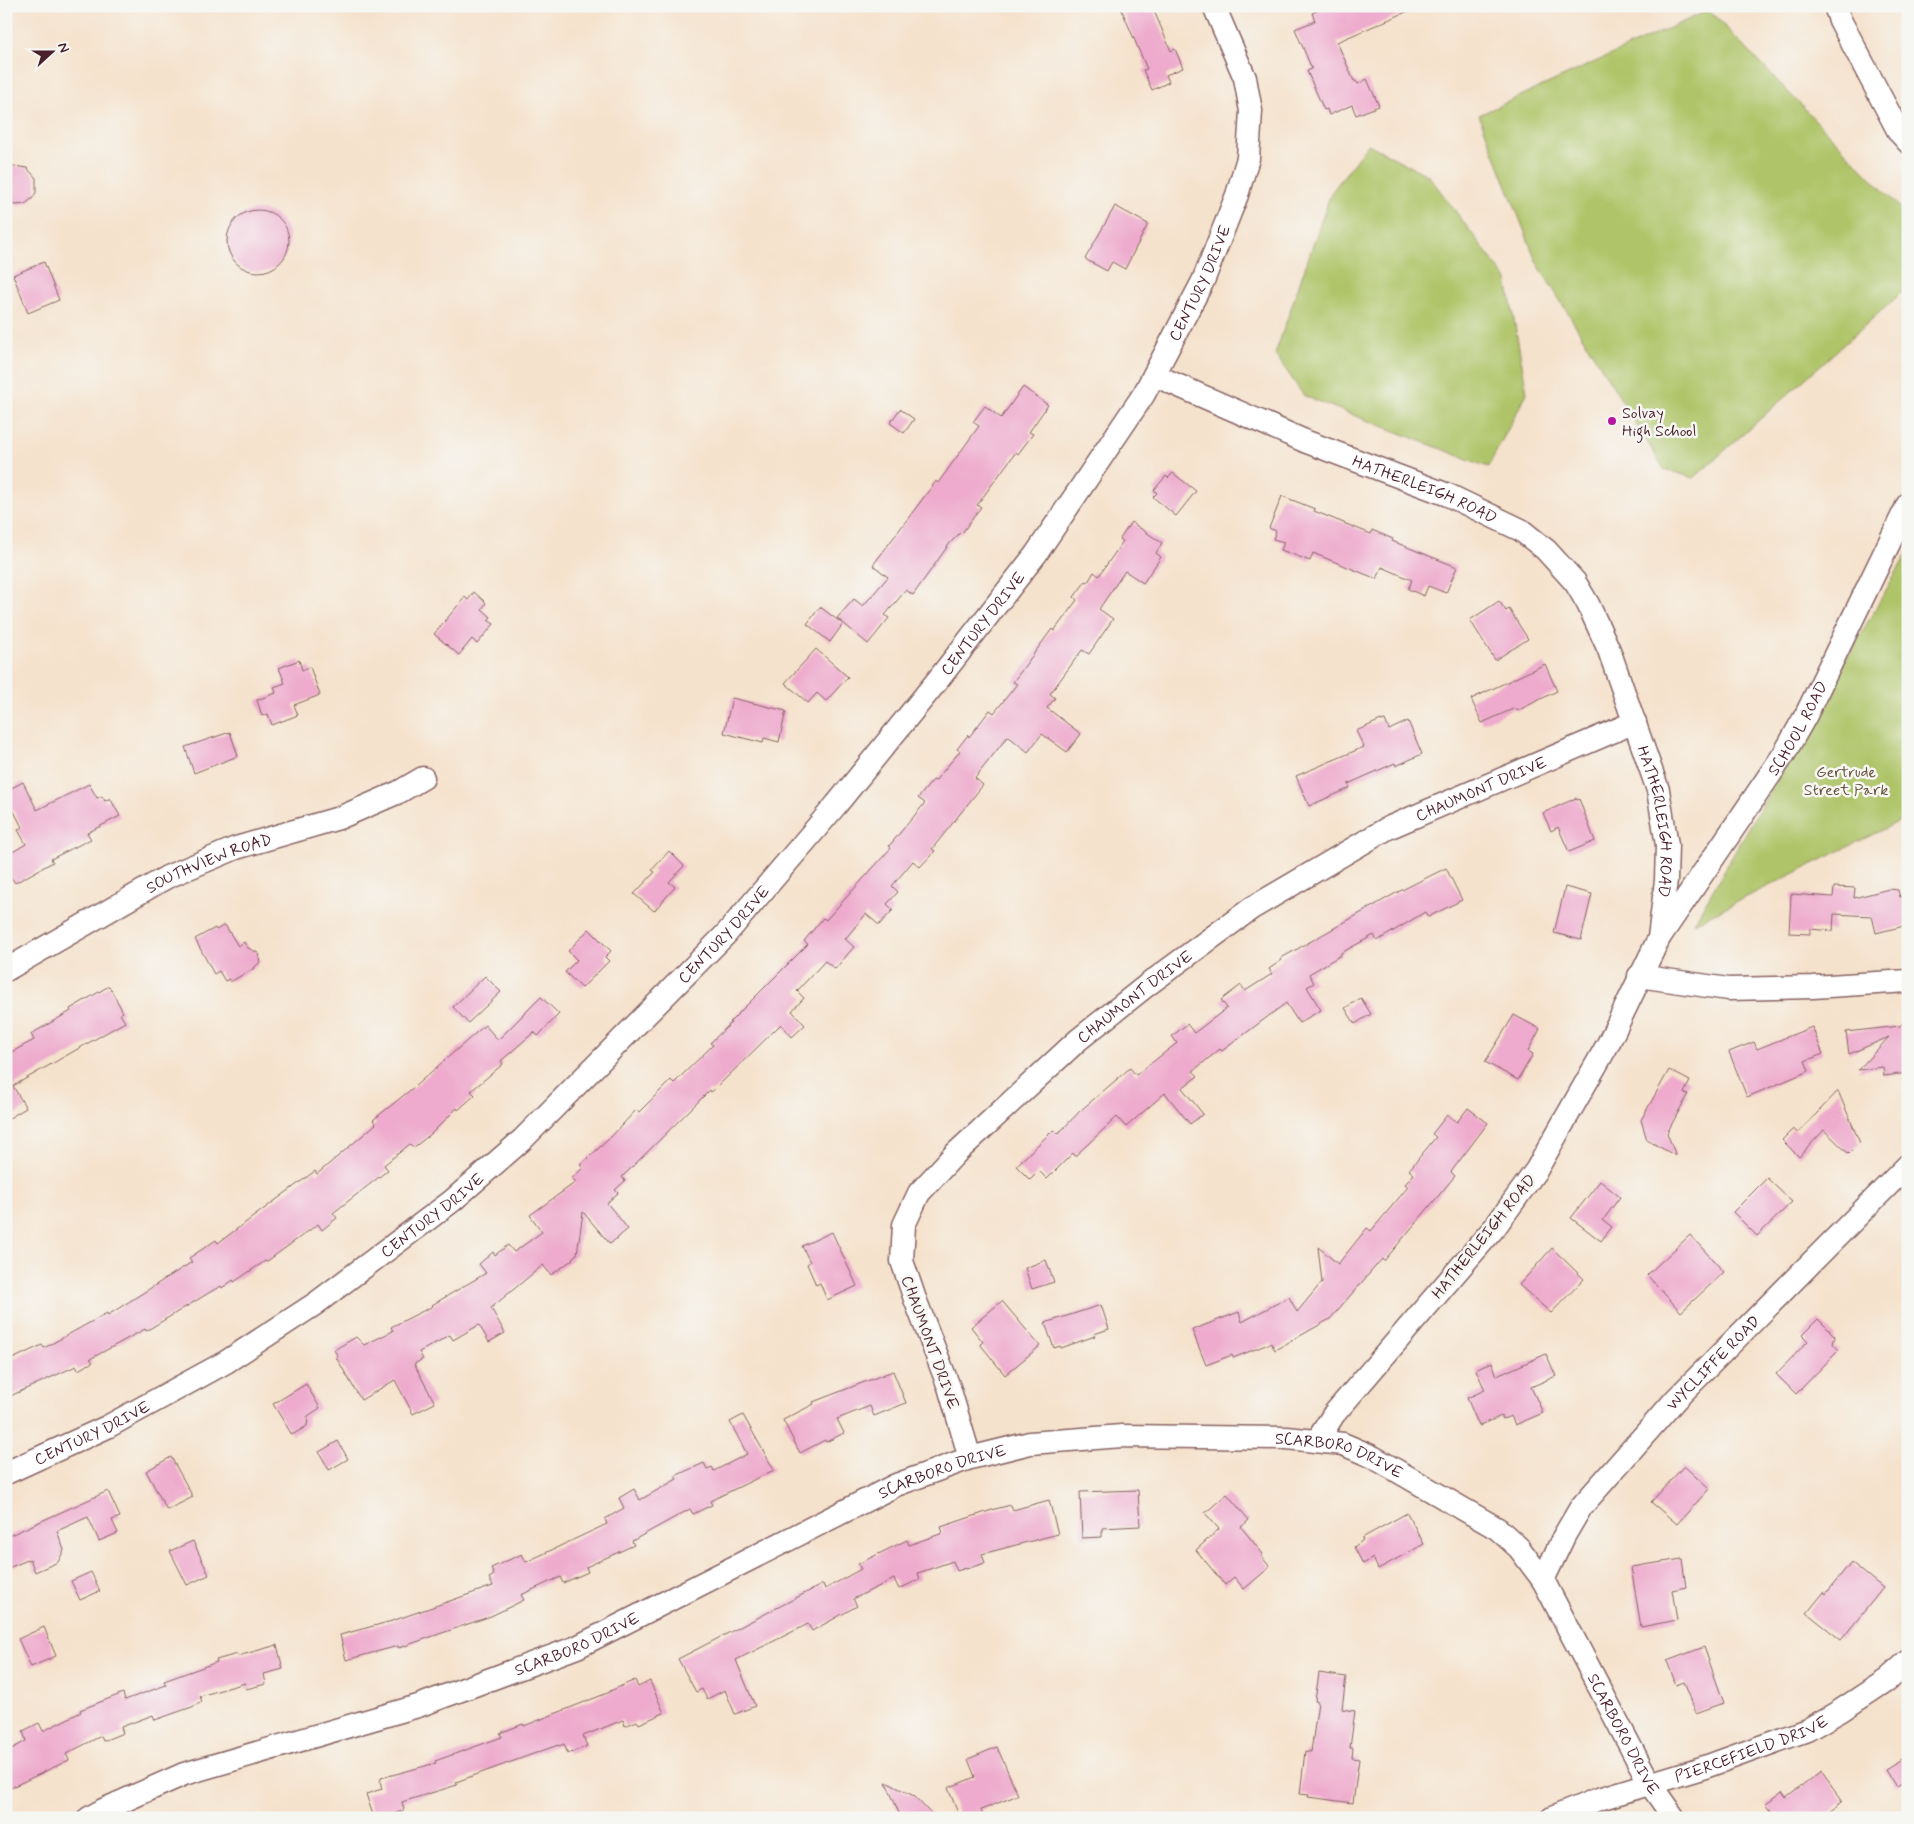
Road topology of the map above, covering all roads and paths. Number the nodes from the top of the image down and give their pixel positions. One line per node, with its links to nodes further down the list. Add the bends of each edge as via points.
1 (1214, 6): 4 (street, CENTURY DRIVE, via 1245,78 1251,111 1248,158 1203,281)
2 (1835, 6): 3 (street, via 1899,132)
3 (1908, 142)
4 (1154, 375): 6 (street, HATHERLEIGH ROAD, via 1307,442 1448,495 1521,530 1546,550 1575,582 1609,650); 15 (street, CENTURY DRIVE, via 1036,554 836,805 726,934 522,1140 452,1202 307,1310 226,1362 107,1427)
5 (1908, 504): 8 (street, SCHOOL ROAD, via 1784,754)
6 (1635, 722): 8 (street, HATHERLEIGH ROAD, via 1658,790 1667,844); 14 (street, CHAUMONT DRIVE, via 1388,828 1252,908 1078,1040 955,1154 919,1193 904,1226 902,1261 949,1387)
7 (423, 778): 9 (street, SOUTHVIEW ROAD, via 339,818 236,848 168,877)
8 (1659, 938): 10 (street, HATHERLEIGH ROAD)
9 (6, 970)
10 (1639, 976): 11 (street, via 1728,989); 13 (street, HATHERLEIGH ROAD, via 1608,1044 1537,1169 1495,1227 1334,1414)
11 (1908, 981)
12 (1908, 1165): 16 (street, WYCLIFFE ROAD, via 1676,1399 1588,1500 1564,1536)
13 (1317, 1440): 14 (street, SCARBORO DRIVE, via 1122,1436 1030,1443); 16 (street, SCARBORO DRIVE, via 1343,1444 1373,1457 1498,1529 1519,1548)
14 (970, 1458): 19 (street, SCARBORO DRIVE, via 896,1485 577,1647 418,1706 184,1774)
15 (6, 1473)
16 (1543, 1580): 18 (street, SCARBORO DRIVE)
17 (1908, 1661): 18 (street, PIERCEFIELD DRIVE, via 1888,1680 1807,1730)
18 (1650, 1784): 20 (street, PIERCEFIELD DRIVE, via 1596,1800); 21 (street, SCARBORO DRIVE)
19 (88, 1818)
20 (1552, 1818)
21 (1674, 1818)

